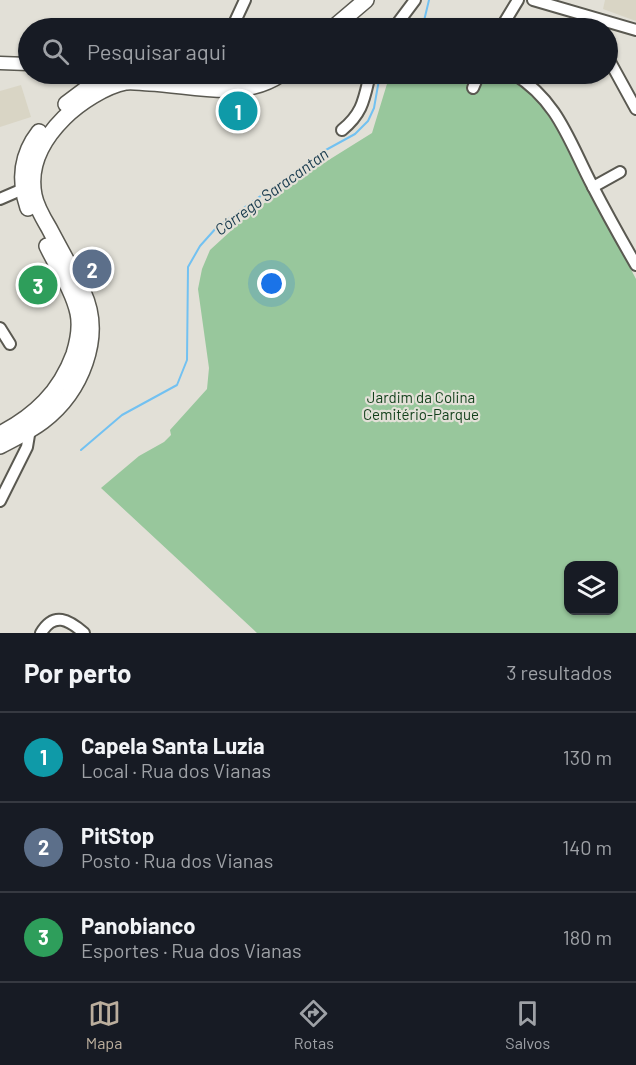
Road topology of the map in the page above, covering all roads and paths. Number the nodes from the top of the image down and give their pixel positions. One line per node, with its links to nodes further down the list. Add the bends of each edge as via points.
1 (245, 0): 7 (street)
2 (366, 0): 8 (main road)
3 (415, 0): 9 (street)
4 (518, 0): 10 (street)
5 (533, 0): 6 (street)
6 (583, 15): 11 (street); 12 (street)
7 (237, 18)
8 (345, 18)
9 (402, 18)
10 (507, 18)
11 (585, 18)
12 (594, 18)
13 (618, 25): 14 (street)
14 (636, 30)
15 (0, 63): 16 (street)
16 (18, 64)
17 (618, 76): 25 (street)
18 (97, 84): 28 (main road, via 81,92 36,134 22,168)
19 (224, 84): 20 (main road, via 244,89)
20 (262, 84)
21 (367, 84): 26 (street, via 360,112)
22 (475, 84): 24 (street)
23 (530, 84): 29 (street, via 555,110)
24 (473, 88)
25 (636, 109)
26 (342, 130)
27 (620, 172): 29 (street)
28 (28, 186): 30 (street); 34 (main road, via 83,293 91,325 90,346 77,380 63,402); 35 (main road, via 30,212 75,303 80,329 72,359 52,396)
29 (593, 187): 31 (street)
30 (0, 199)
31 (636, 265)
32 (0, 328): 33 (street)
33 (10, 344)
34 (30, 429): 36 (main road); 37 (street, via 27,447)
35 (0, 434)
36 (0, 446)
37 (0, 501)
38 (41, 633): 39 (street, via 47,625 66,620)
39 (84, 633)

